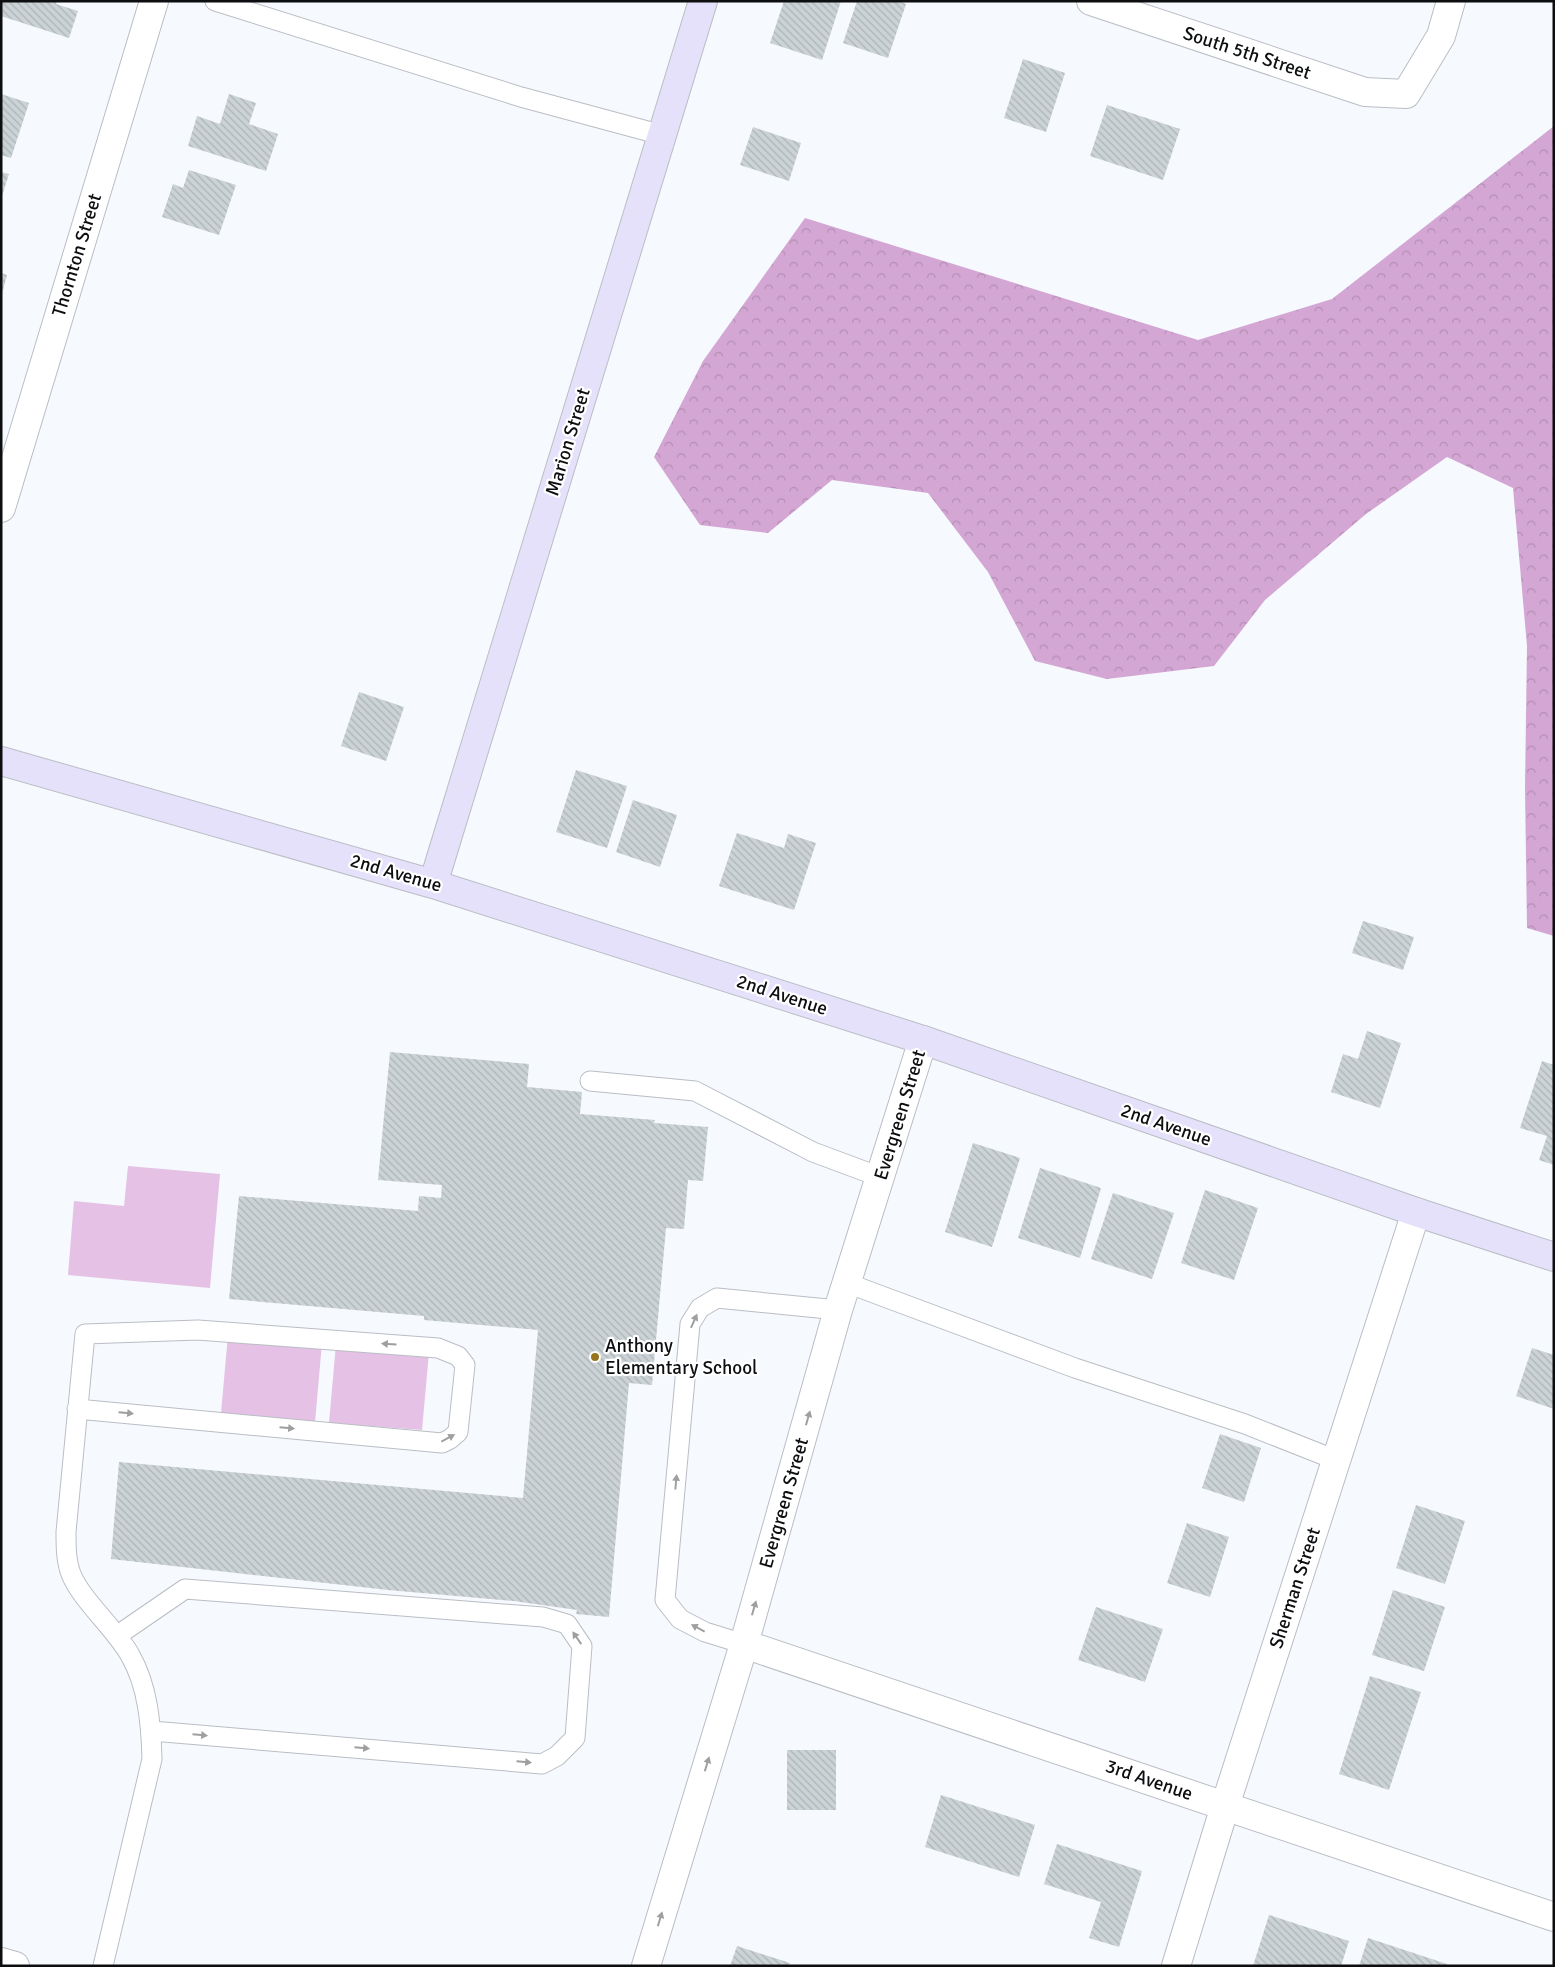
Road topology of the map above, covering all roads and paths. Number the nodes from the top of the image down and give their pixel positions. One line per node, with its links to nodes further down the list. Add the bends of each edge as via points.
1 (154, 1): 7 (street, Thornton Street)
2 (216, 1): 6 (lane, via 520,97)
3 (703, 1): 6 (street, Marion Street)
4 (1090, 1): 5 (street, South 5th Street, via 1366,92 1406,94 1441,36)
5 (1451, 1)
6 (662, 135): 9 (street, Marion Street)
7 (1, 508)
8 (1, 761): 9 (street, 2nd Avenue)
9 (433, 884): 10 (street, 2nd Avenue)
10 (923, 1040): 12 (street, Evergreen Street); 13 (street, 2nd Avenue)
11 (590, 1081): 12 (lane, via 695,1091 813,1152)
12 (880, 1177): 15 (street, Evergreen Street)
13 (1416, 1212): 14 (street, 2nd Avenue); 18 (street, Sherman Street)
14 (1554, 1257)
15 (847, 1283): 16 (street, Evergreen Street); 18 (lane, via 1075,1368 1245,1424)
16 (838, 1310): 20 (street, Evergreen Street, one-way to 16); 20 (lane, one-way to 16, via 705,1632 680,1619 666,1600 690,1324 700,1308 717,1298)
17 (77, 1409): 17 (lane, one-way to 17, via 442,1442 458,1432 465,1365 458,1356 438,1348 198,1330 85,1334); 19 (lane, via 66,1552 72,1574 83,1593)
18 (1336, 1460): 22 (street, Sherman Street)
19 (118, 1635): 21 (lane, via 141,1678); 21 (lane, one-way to 19, via 542,1764 557,1756 575,1738 582,1646 567,1624 544,1616 185,1589)
20 (744, 1644): 22 (street, 3rd Avenue); 27 (street, Evergreen Street, one-way to 20)
21 (152, 1730): 26 (lane, via 152,1759)
22 (1225, 1806): 23 (street, 3rd Avenue); 28 (street, Sherman Street)
23 (1554, 1917)
24 (1, 1962): 25 (street)
25 (15, 1966)
26 (103, 1966)
27 (646, 1966)
28 (1176, 1966)

